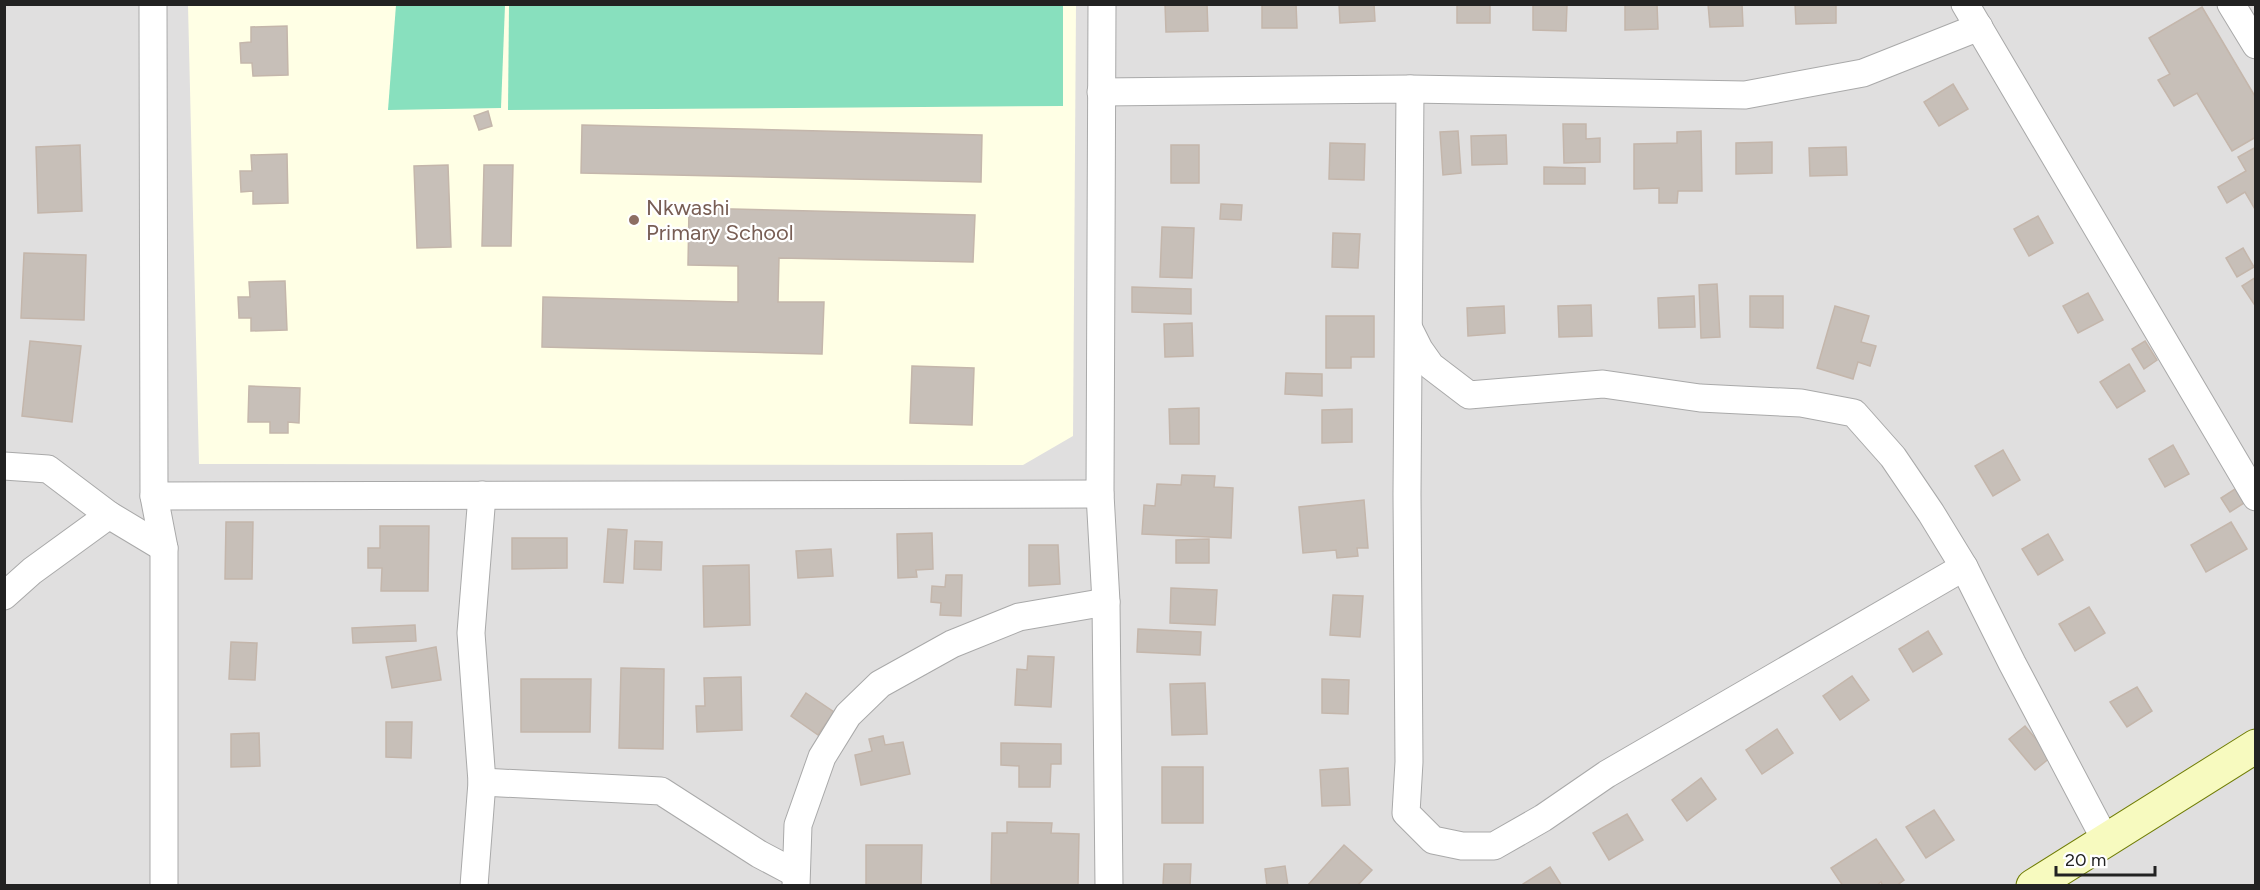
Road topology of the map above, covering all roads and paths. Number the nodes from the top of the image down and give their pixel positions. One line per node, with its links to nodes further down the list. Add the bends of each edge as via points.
1 (153, 4): 12 (street)
2 (1102, 4): 7 (street)
3 (2231, 4): 5 (street)
4 (1972, 16): 6 (street, via 1863,73 1745,95); 13 (street)
5 (2256, 45)
6 (1410, 89): 7 (street); 8 (street)
7 (1101, 92): 10 (street)
8 (1408, 328): 16 (street, via 1431,366 1469,395 1603,384 1700,398 1801,403 1854,413 1893,457); 16 (street, via 1406,813 1433,840 1462,846 1494,846 1607,774)
9 (4, 466): 14 (street, via 48,469)
10 (1100, 494): 11 (street); 18 (street)
11 (482, 495): 12 (street); 20 (street, via 471,633)
12 (154, 496): 15 (street)
13 (2256, 497)
14 (108, 515): 15 (street); 17 (street)
15 (164, 548): 23 (street)
16 (1964, 567): 21 (street)
17 (4, 596)
18 (1106, 602): 22 (street, via 1018,617 952,644 880,684 848,715 822,756 798,825); 25 (street)
19 (2256, 746): 21 (street)
20 (482, 782): 22 (street, via 660,791); 24 (street)
21 (2106, 841): 26 (street)
22 (796, 879)
23 (164, 885)
24 (474, 885)
25 (1109, 885)
26 (2033, 885)

